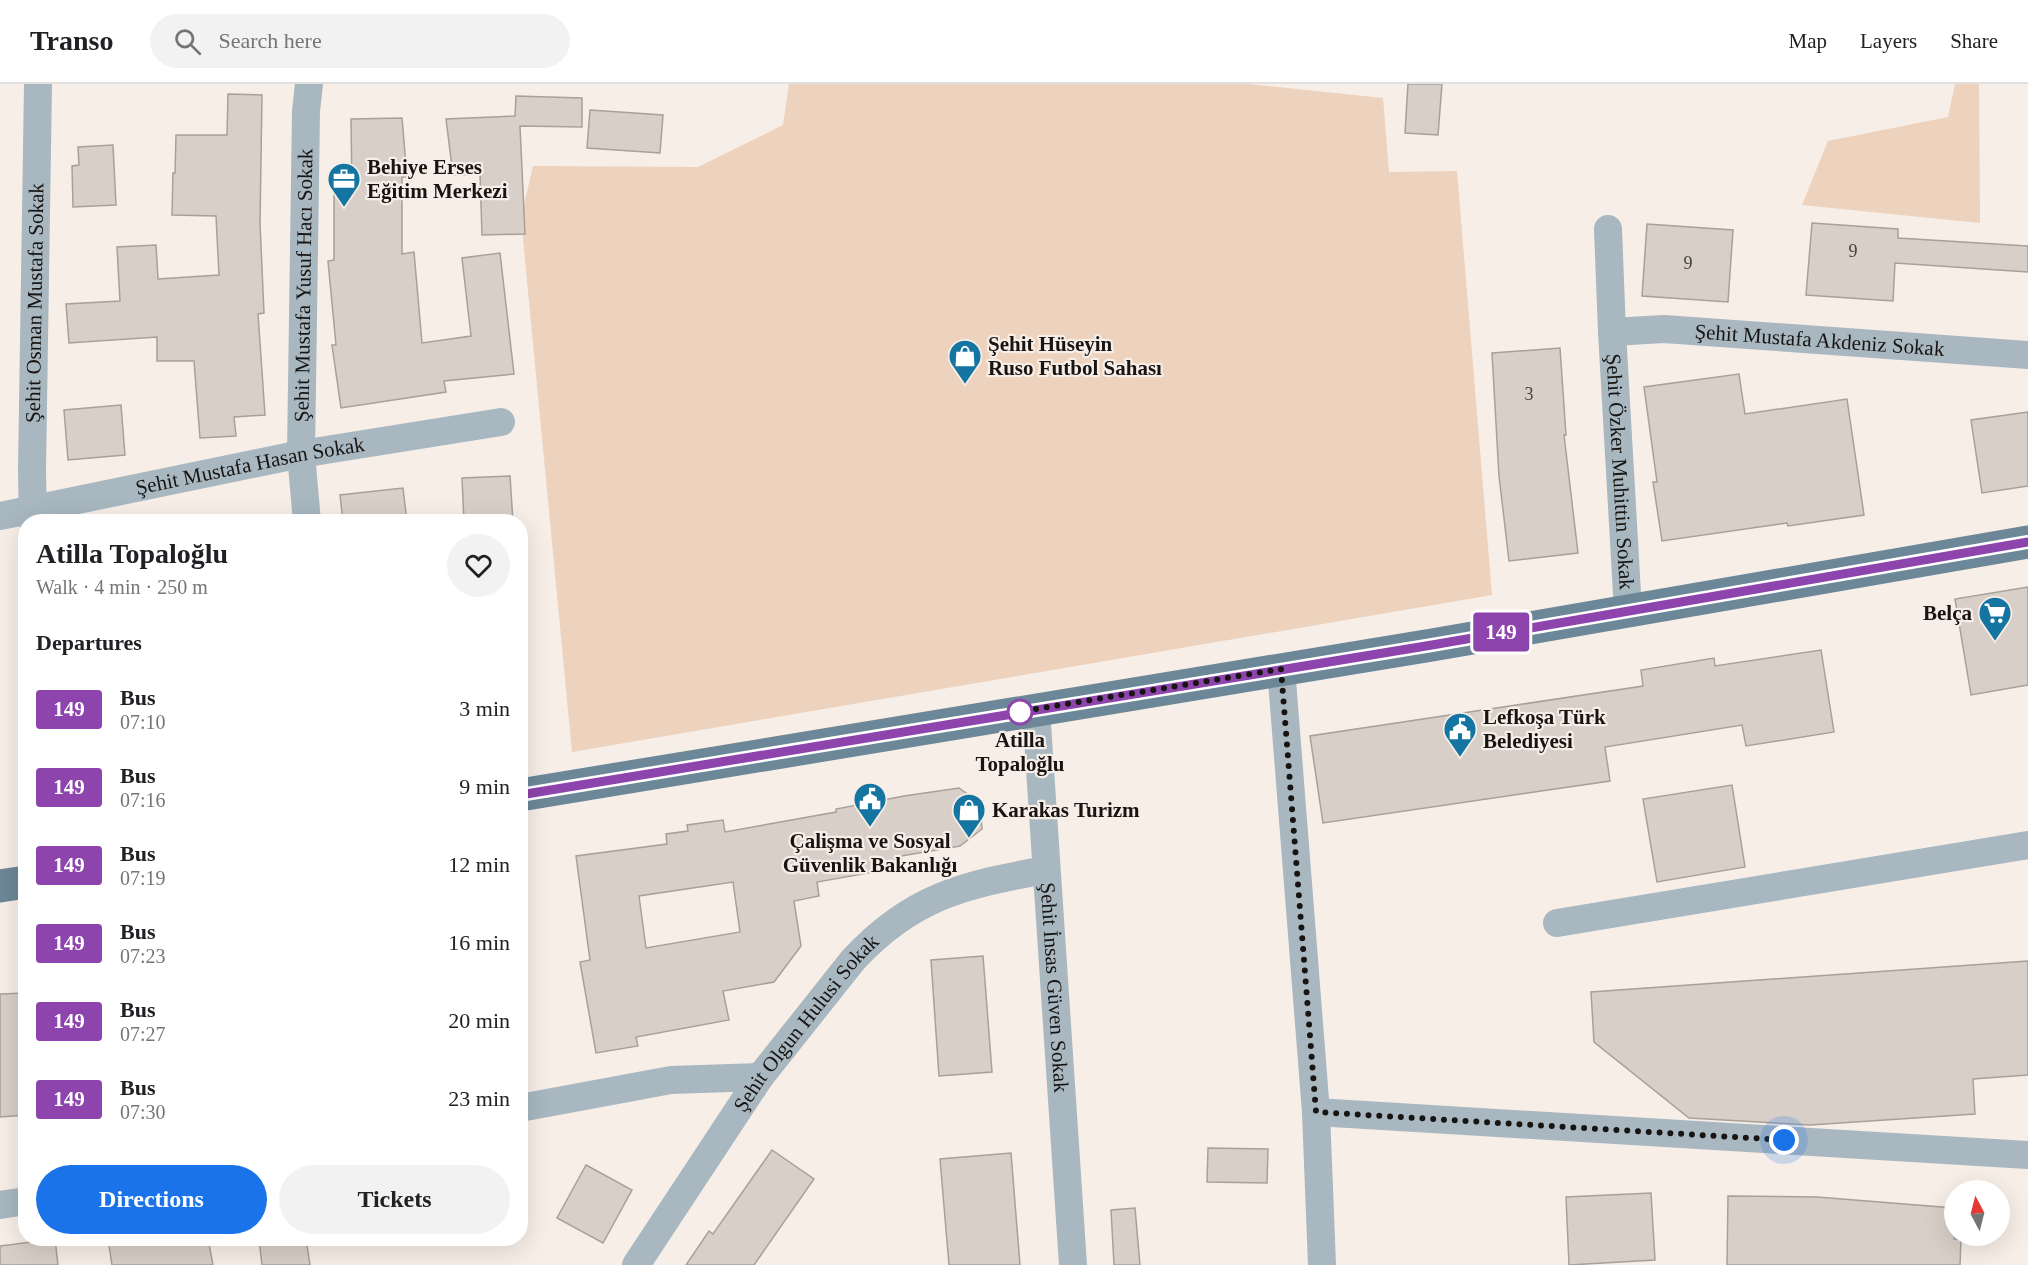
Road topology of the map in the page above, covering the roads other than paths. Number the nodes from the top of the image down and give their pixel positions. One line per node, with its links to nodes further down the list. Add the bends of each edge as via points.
1 (38, 84): 8 (street, Şehit Osman Mustafa Sokak)
2 (309, 84): 7 (street, Şehit Mustafa Yusuf Hacı Sokak)
3 (1608, 229): 4 (street, Şehit Özker Muhittin Sokak)
4 (1612, 332): 5 (street, Şehit Mustafa Akdeniz Sokak, via 1664,329); 14 (street, Şehit Özker Muhittin Sokak)
5 (2028, 355)
6 (501, 422): 7 (street, Şehit Mustafa Hasan Sokak)
7 (302, 454): 9 (street, Şehit Mustafa Hasan Sokak); 10 (street, Şehit Mustafa Yusuf Hacı Sokak)
8 (33, 514)
9 (42, 514)
10 (306, 514)
11 (0, 516): 12 (street, Şehit Mustafa Hasan Sokak)
12 (18, 516)
13 (2028, 542): 14 (main road)
14 (1628, 611): 15 (main road)
15 (1281, 669): 16 (main road); 25 (street)
16 (1036, 709): 17 (main road); 19 (street, Şehit İnsas Güven Sokak)
17 (528, 794)
18 (2028, 845): 22 (street)
19 (1045, 870): 23 (street, Şehit Olgun Hulusi Sokak, via 955,891 914,908 891,924 853,960); 30 (street, Şehit İnsas Güven Sokak)
20 (18, 883): 21 (main road)
21 (0, 886)
22 (1557, 923)
23 (760, 1077): 24 (street, via 671,1080); 29 (street, Şehit Olgun Hulusi Sokak)
24 (528, 1107)
25 (1316, 1112): 26 (street); 31 (street)
26 (2028, 1155)
27 (18, 1202): 28 (street)
28 (0, 1205)
29 (636, 1265)
30 (1073, 1265)
31 (1322, 1265)

